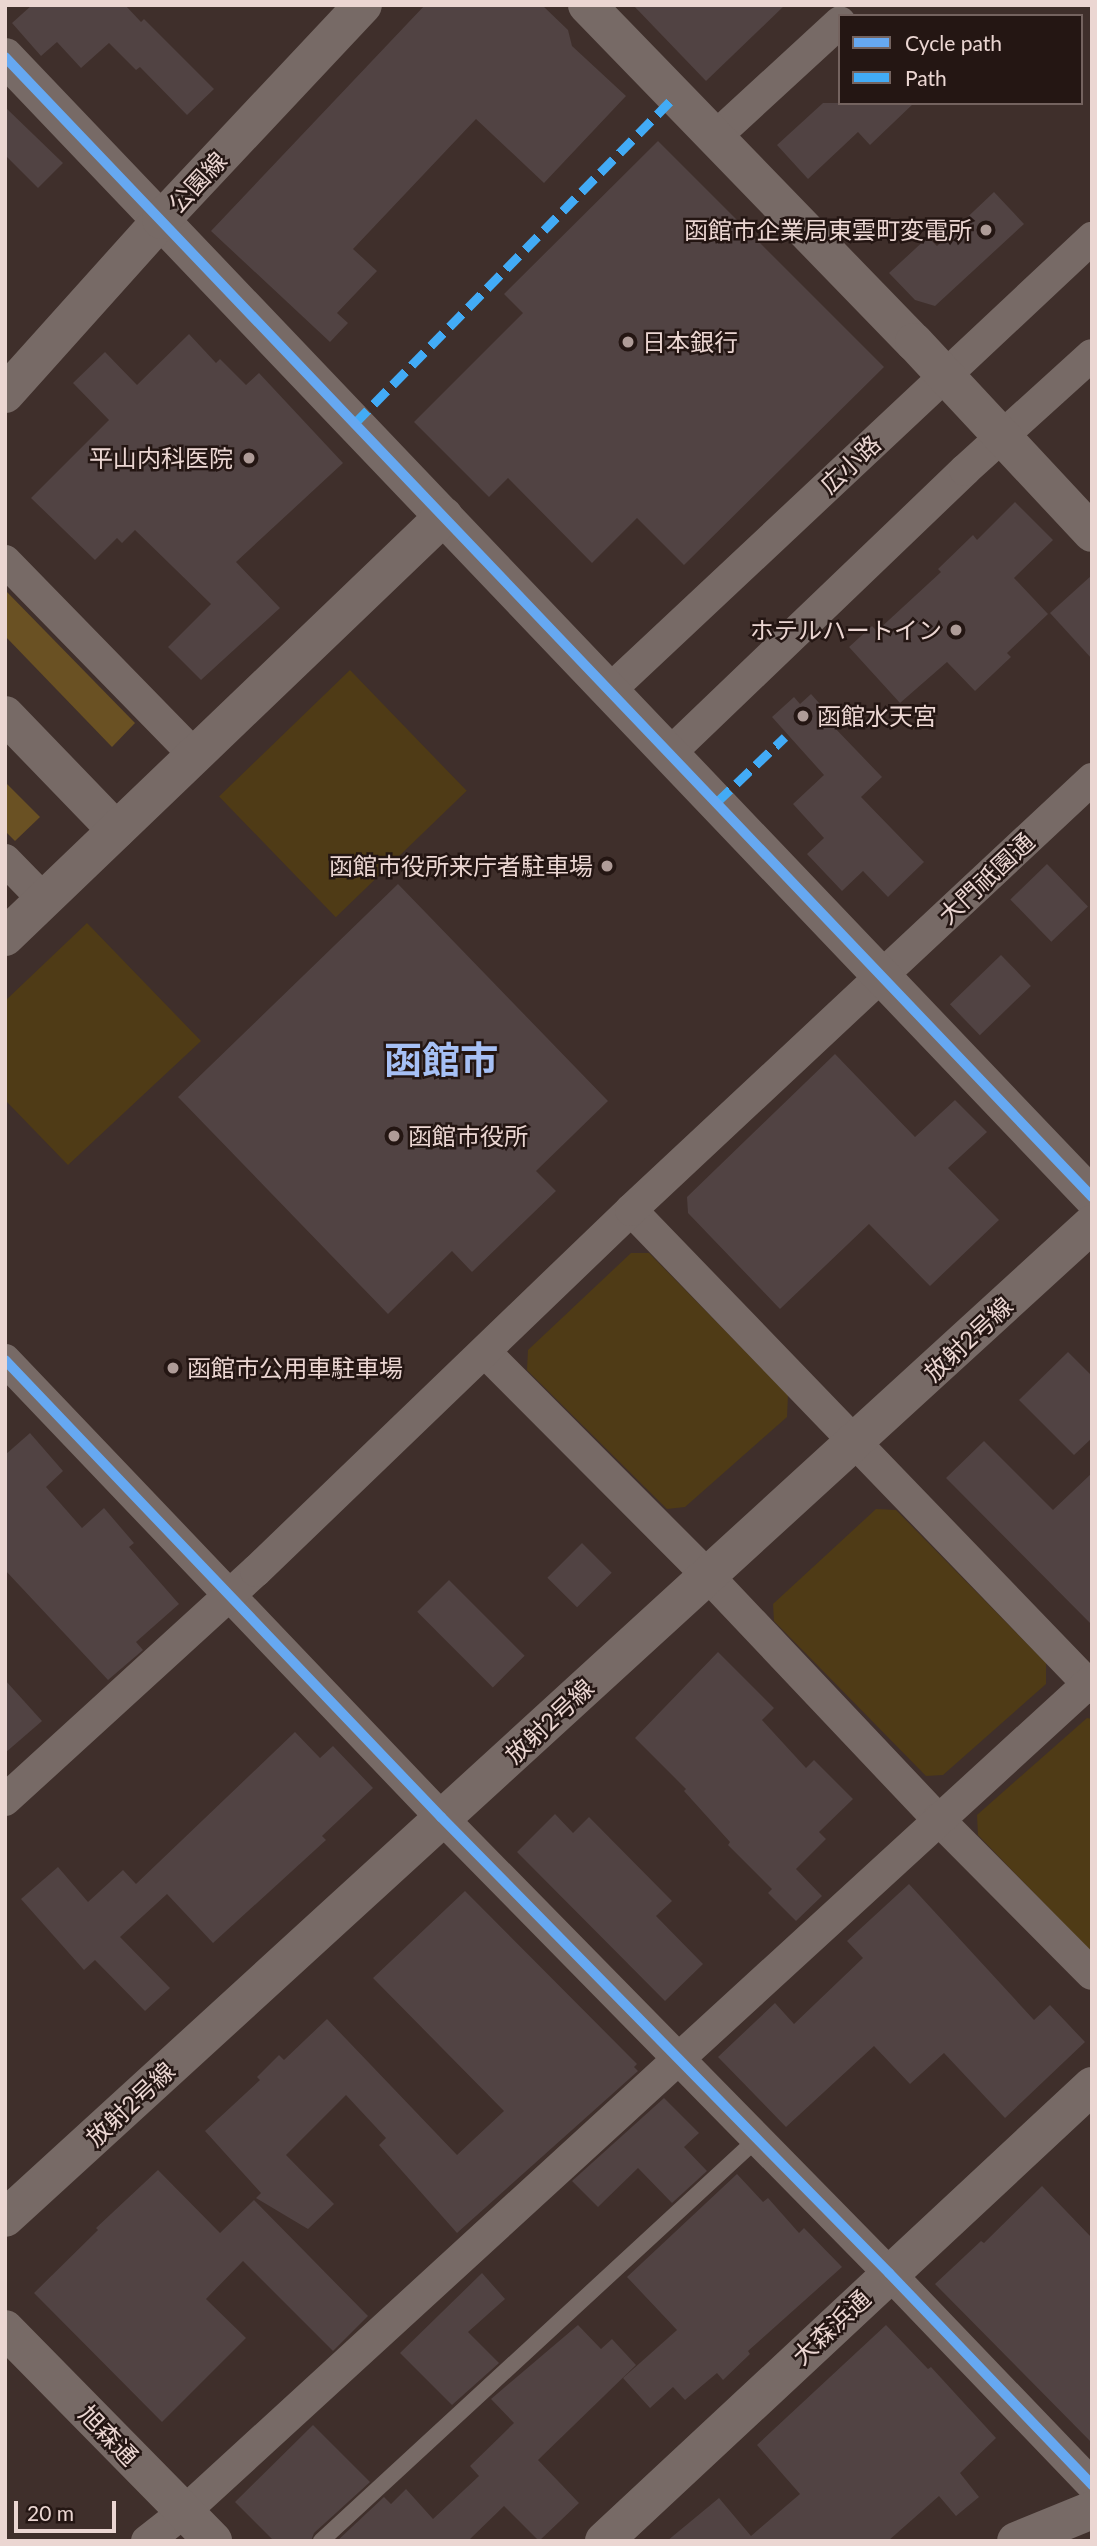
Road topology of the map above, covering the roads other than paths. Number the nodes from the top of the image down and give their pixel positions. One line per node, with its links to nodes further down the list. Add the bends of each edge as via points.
1 (363, 5): 6 (street, 公園線)
2 (605, 11): 5 (street)
3 (838, 24): 5 (street)
4 (5, 57): 6 (street)
5 (714, 138): 9 (street)
6 (161, 220): 10 (street, 公園線); 12 (street)
7 (1092, 238): 9 (street, 広小路)
8 (1092, 355): 11 (street)
9 (945, 377): 11 (street); 15 (street, 広小路)
10 (5, 394)
11 (1003, 438): 13 (street); 17 (street)
12 (444, 516): 15 (street); 18 (street)
13 (1092, 533)
14 (5, 561): 18 (street)
15 (610, 690): 17 (street)
16 (5, 715): 20 (street)
17 (670, 753): 24 (street)
18 (194, 755): 20 (street)
19 (1092, 779): 24 (street, 大門祇園通)
20 (116, 830): 22 (street)
21 (5, 859): 22 (street)
22 (45, 901): 23 (street)
23 (5, 937)
24 (879, 976): 25 (street); 26 (street, 大門祇園通)
25 (1092, 1197)
26 (631, 1210): 28 (street, 大門祇園通); 30 (street)
27 (1092, 1224): 30 (street, 放射2号線)
28 (485, 1352): 31 (street); 32 (street, 大門祇園通)
29 (11, 1377): 32 (street)
30 (856, 1443): 31 (street, 放射2号線); 33 (street)
31 (708, 1575): 35 (street, 放射2号線); 36 (street)
32 (230, 1593): 34 (street, 大門祇園通); 35 (street)
33 (1090, 1684): 36 (street)
34 (5, 1800)
35 (441, 1817): 38 (street); 41 (street, 放射2号線)
36 (938, 1819): 37 (street); 38 (street)
37 (1092, 1974)
38 (677, 2060): 40 (street); 46 (street)
39 (1092, 2086): 42 (street, 大森浜通)
40 (757, 2139): 42 (street); 49 (lane)
41 (5, 2218)
42 (889, 2273): 44 (street); 50 (street, 大森浜通)
43 (5, 2329): 46 (street, 旭森通)
44 (1092, 2485)
45 (1092, 2510): 51 (street)
46 (184, 2512): 47 (street); 48 (street, 旭森通)
47 (147, 2541)
48 (213, 2541)
49 (321, 2541)
50 (604, 2541)
51 (1016, 2541)

